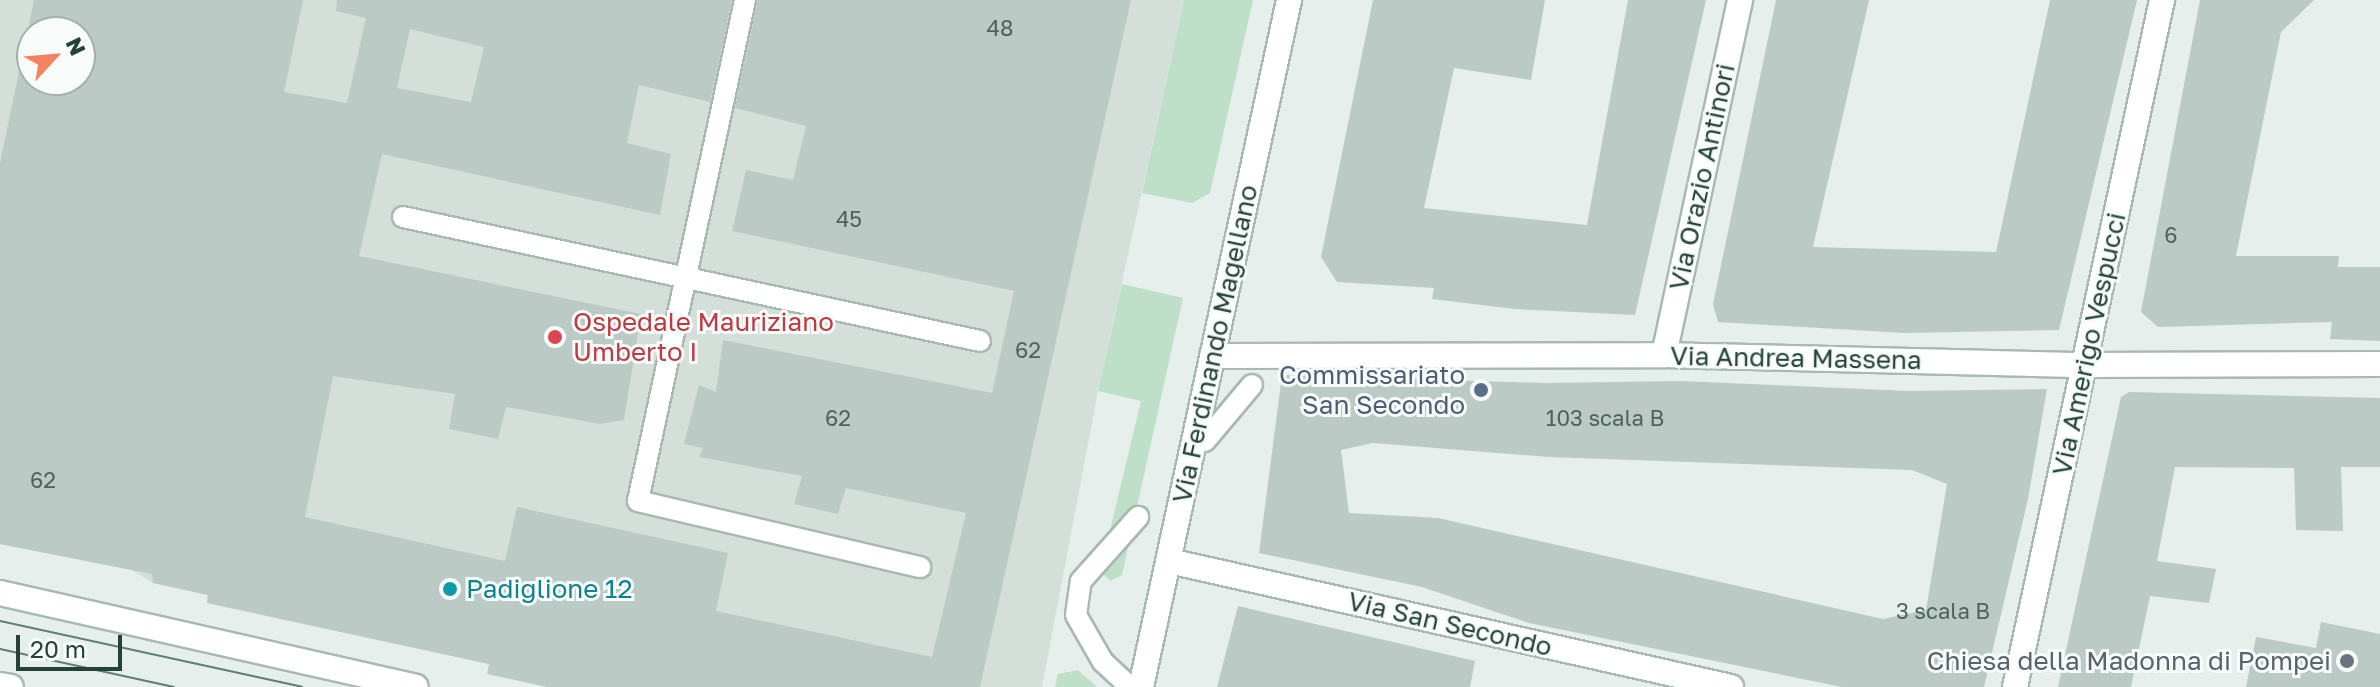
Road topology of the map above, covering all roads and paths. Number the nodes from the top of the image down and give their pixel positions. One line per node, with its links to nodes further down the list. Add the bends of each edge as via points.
1 (745, 0): 6 (lane)
2 (1289, 0): 9 (street, Via Ferdinando Magellano)
3 (1740, 0): 8 (street, Via Orazio Antinori)
4 (2162, 0): 11 (street, Via Amerigo Vespucci)
5 (403, 217): 6 (lane)
6 (683, 280): 7 (lane); 16 (lane, via 638,501)
7 (980, 341)
8 (1664, 355): 9 (street, Via Andrea Massena); 11 (street, Via Andrea Massena)
9 (1212, 356): 15 (street, Via Ferdinando Magellano)
10 (2380, 364): 11 (street, Via Andrea Massena)
11 (2085, 365): 24 (street, Via Amerigo Vespucci)
12 (1252, 385): 13 (lane)
13 (1205, 441)
14 (1138, 517): 21 (lane, via 1081,581 1076,615 1103,662)
15 (1169, 561): 22 (street, Via Ferdinando Magellano); 23 (street, Via San Secondo)
16 (920, 567)
17 (0, 593): 20 (street)
18 (0, 685): 19 (street)
19 (11, 687)
20 (416, 687)
21 (1130, 687)
22 (1141, 687)
23 (1731, 687)
24 (2015, 687)

